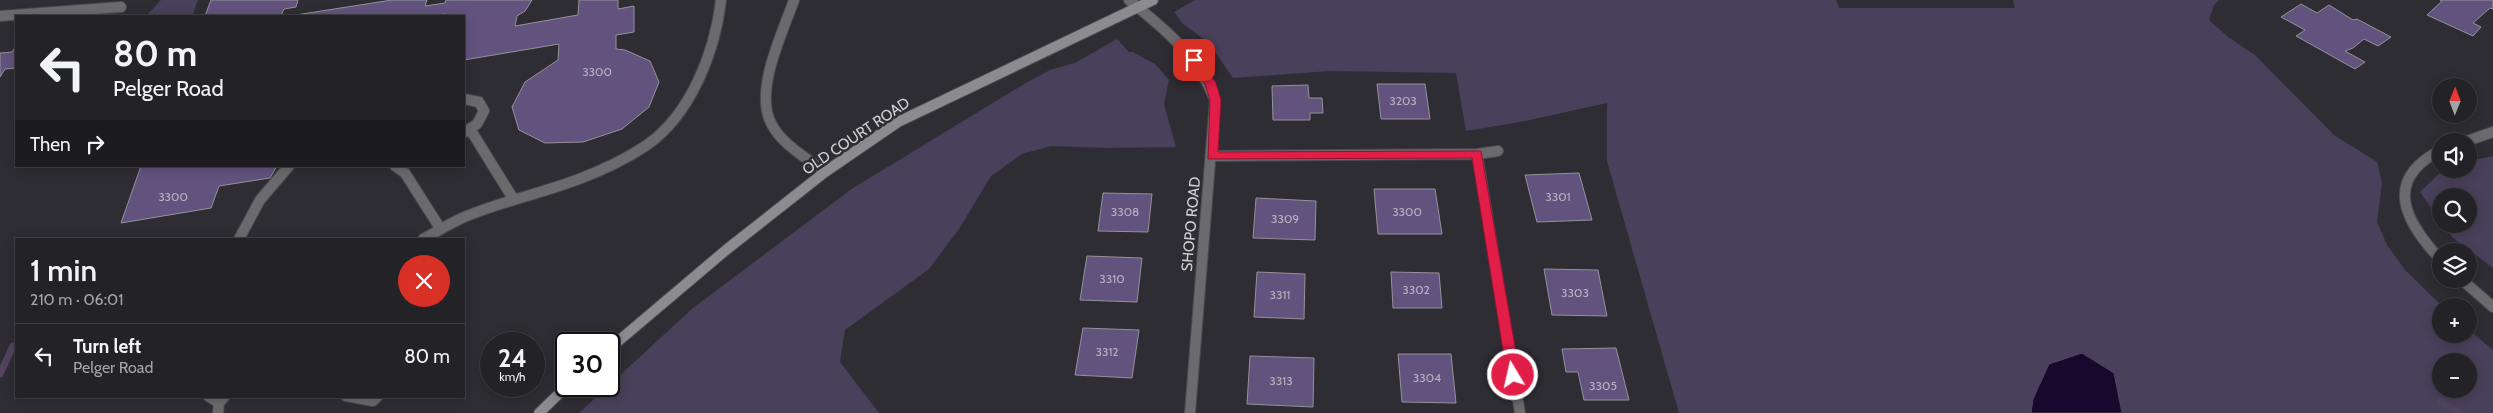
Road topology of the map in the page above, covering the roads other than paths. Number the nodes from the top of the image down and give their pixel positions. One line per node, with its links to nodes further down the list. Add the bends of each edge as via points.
1 (721, 0): 19 (street, via 712,44 696,85 683,109 657,138 604,171)
2 (794, 0): 18 (street, via 765,94 765,108 770,123 785,141)
3 (1129, 0): 6 (street, SHOPO ROAD)
4 (1153, 0): 6 (main road, OLD COURT ROAD)
5 (121, 7): 7 (street)
6 (1138, 7): 15 (street, SHOPO ROAD, via 1188,52 1210,83 1216,108); 18 (main road, OLD COURT ROAD, via 915,113)
7 (0, 16)
8 (465, 99): 9 (street, via 479,102 484,111 477,124)
9 (467, 130): 19 (street)
10 (2493, 132): 11 (street)
11 (2477, 138)
12 (1498, 151): 13 (street)
13 (1477, 154): 15 (street); 32 (street)
14 (2432, 155): 23 (street, via 2408,177 2405,196 2420,235)
15 (1212, 156): 31 (street, SHOPO ROAD)
16 (288, 167): 21 (street, via 250,213)
17 (397, 167): 20 (street, via 406,173)
18 (826, 172): 26 (main road, OLD COURT ROAD)
19 (514, 200): 20 (street)
20 (440, 228): 22 (street)
21 (239, 238)
22 (425, 238)
23 (2432, 249)
24 (2471, 288): 25 (street)
25 (2493, 307)
26 (620, 340)
27 (556, 397): 30 (main road)
28 (357, 398): 29 (street, via 373,401)
29 (376, 398)
30 (539, 413)
31 (1190, 413)
32 (1520, 413)

